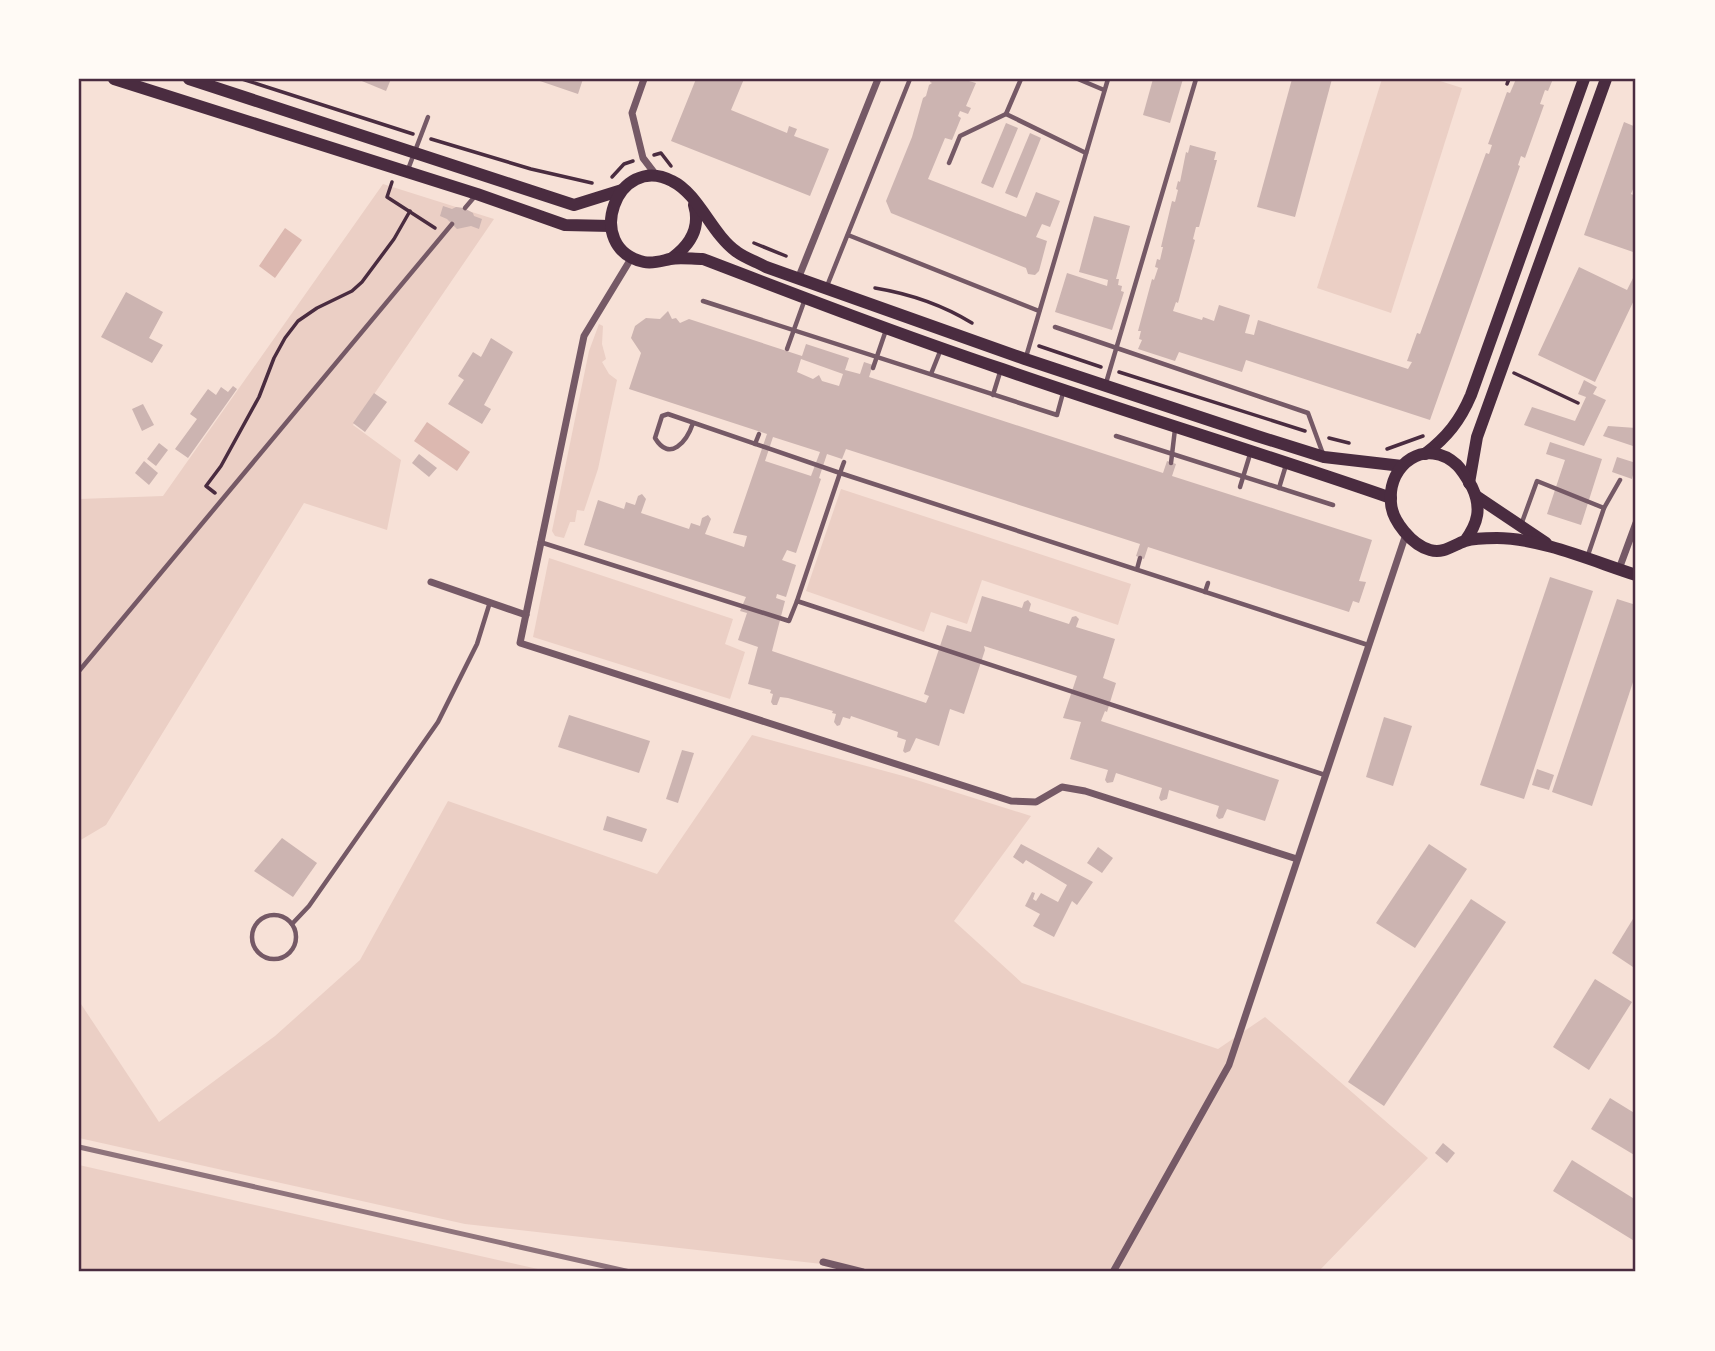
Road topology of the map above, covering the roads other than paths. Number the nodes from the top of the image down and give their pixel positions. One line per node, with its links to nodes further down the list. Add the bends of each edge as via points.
1 (114, 79): 18 (main road)
2 (645, 79): 19 (street, via 632,113 643,158)
3 (878, 79): 29 (street)
4 (910, 79): 26 (lane)
5 (1021, 79): 13 (lane)
6 (1077, 79): 12 (lane)
7 (1108, 79): 12 (lane)
8 (1196, 79): 38 (lane)
9 (1584, 79): 55 (main road, via 1466,405 1446,438)
10 (1606, 79): 64 (main road, via 1477,437)
11 (198, 80): 15 (main road)
12 (1104, 90): 16 (lane)
13 (1006, 114): 16 (lane); 17 (lane, via 960,136)
14 (428, 117): 15 (lane)
15 (414, 152): 18 (lane); 20 (main road, via 574,205)
16 (1086, 153): 33 (lane)
17 (949, 163)
18 (407, 172): 21 (main road)
19 (657, 176): 20 (main road, via 644,177); 22 (main road, via 677,184)
20 (622, 190): 25 (main road, via 614,201)
21 (477, 194): 23 (lane); 25 (main road, via 565,225)
22 (692, 200): 28 (main road, via 696,226 692,238); 29 (main road, via 736,252)
23 (465, 208)
24 (452, 224): 90 (lane)
25 (611, 226): 27 (main road, via 614,239)
26 (848, 235): 30 (lane); 33 (lane)
27 (632, 257): 28 (main road, via 651,262); 75 (street, via 584,336)
28 (672, 258): 31 (main road, via 703,259)
29 (798, 279): 30 (main road)
30 (826, 288): 41 (main road)
31 (805, 298): 35 (main road); 36 (lane)
32 (703, 301): 36 (lane)
33 (1039, 311): 41 (lane)
34 (1055, 327): 38 (lane)
35 (886, 329): 37 (main road); 40 (lane)
36 (793, 330): 39 (lane); 40 (lane)
37 (942, 348): 43 (main road); 44 (lane)
38 (1117, 348): 45 (lane); 56 (lane, via 1308,413)
39 (787, 349)
40 (877, 357): 42 (lane); 44 (lane)
41 (1025, 359): 45 (main road)
42 (873, 368)
43 (1001, 369): 46 (main road); 47 (lane)
44 (931, 374): 47 (lane)
45 (1104, 386): 56 (main road)
46 (1063, 390): 47 (lane, via 1057,415); 49 (main road)
47 (993, 395)
48 (693, 423): 48 (lane, via 689,436 676,448 668,449 655,438 662,416); 52 (lane)
49 (1176, 426): 53 (main road); 54 (lane)
50 (759, 434): 52 (lane)
51 (1116, 436): 54 (lane)
52 (755, 444): 61 (lane)
53 (1251, 451): 57 (main road); 62 (lane)
54 (1171, 453): 59 (lane); 62 (lane)
55 (1425, 454): 60 (main road); 64 (main road, via 1450,459)
56 (1324, 457): 60 (main road)
57 (1288, 461): 66 (lane); 68 (main road)
58 (844, 462): 61 (lane)
59 (1171, 463)
60 (1402, 466): 68 (main road, via 1390,484)
61 (840, 473): 80 (lane); 86 (lane)
62 (1243, 476): 65 (lane); 66 (lane)
63 (1620, 480): 70 (lane)
64 (1469, 482): 67 (main road)
65 (1240, 487)
66 (1279, 488): 69 (lane)
67 (1476, 496): 72 (main road); 74 (main road, via 1476,525)
68 (1391, 498): 73 (main road)
69 (1333, 505)
70 (1604, 508): 72 (lane, via 1537,481); 79 (lane)
71 (1636, 523): 76 (street)
72 (1520, 527): 77 (main road)
73 (1406, 534): 74 (main road, via 1430,550 1449,550); 89 (street)
74 (1465, 541): 77 (main road, via 1499,538)
75 (540, 542): 86 (lane, via 789,621); 88 (street)
76 (1633, 543): 81 (street)
77 (1552, 547): 79 (main road)
78 (1140, 558): 80 (lane)
79 (1586, 560): 81 (main road)
80 (1137, 569): 85 (lane)
81 (1619, 569): 82 (main road)
82 (1636, 575)
83 (431, 582): 87 (street)
84 (1208, 583): 85 (lane)
85 (1205, 592): 89 (lane)
86 (797, 601): 91 (lane)
87 (490, 602): 88 (street); 93 (lane, via 477,644 438,722)
88 (526, 615): 92 (street, via 520,642 1012,801 1036,802 1062,787 1086,791)
89 (1369, 645): 91 (street)
90 (79, 671)
91 (1325, 775): 92 (street)
92 (1297, 859): 96 (street, via 1229,1065)
93 (292, 925): 93 (lane, via 296,939 284,957 270,959 253,946 252,932 266,916 280,916)
94 (823, 1262): 95 (street)
95 (863, 1272)
96 (1113, 1272)

